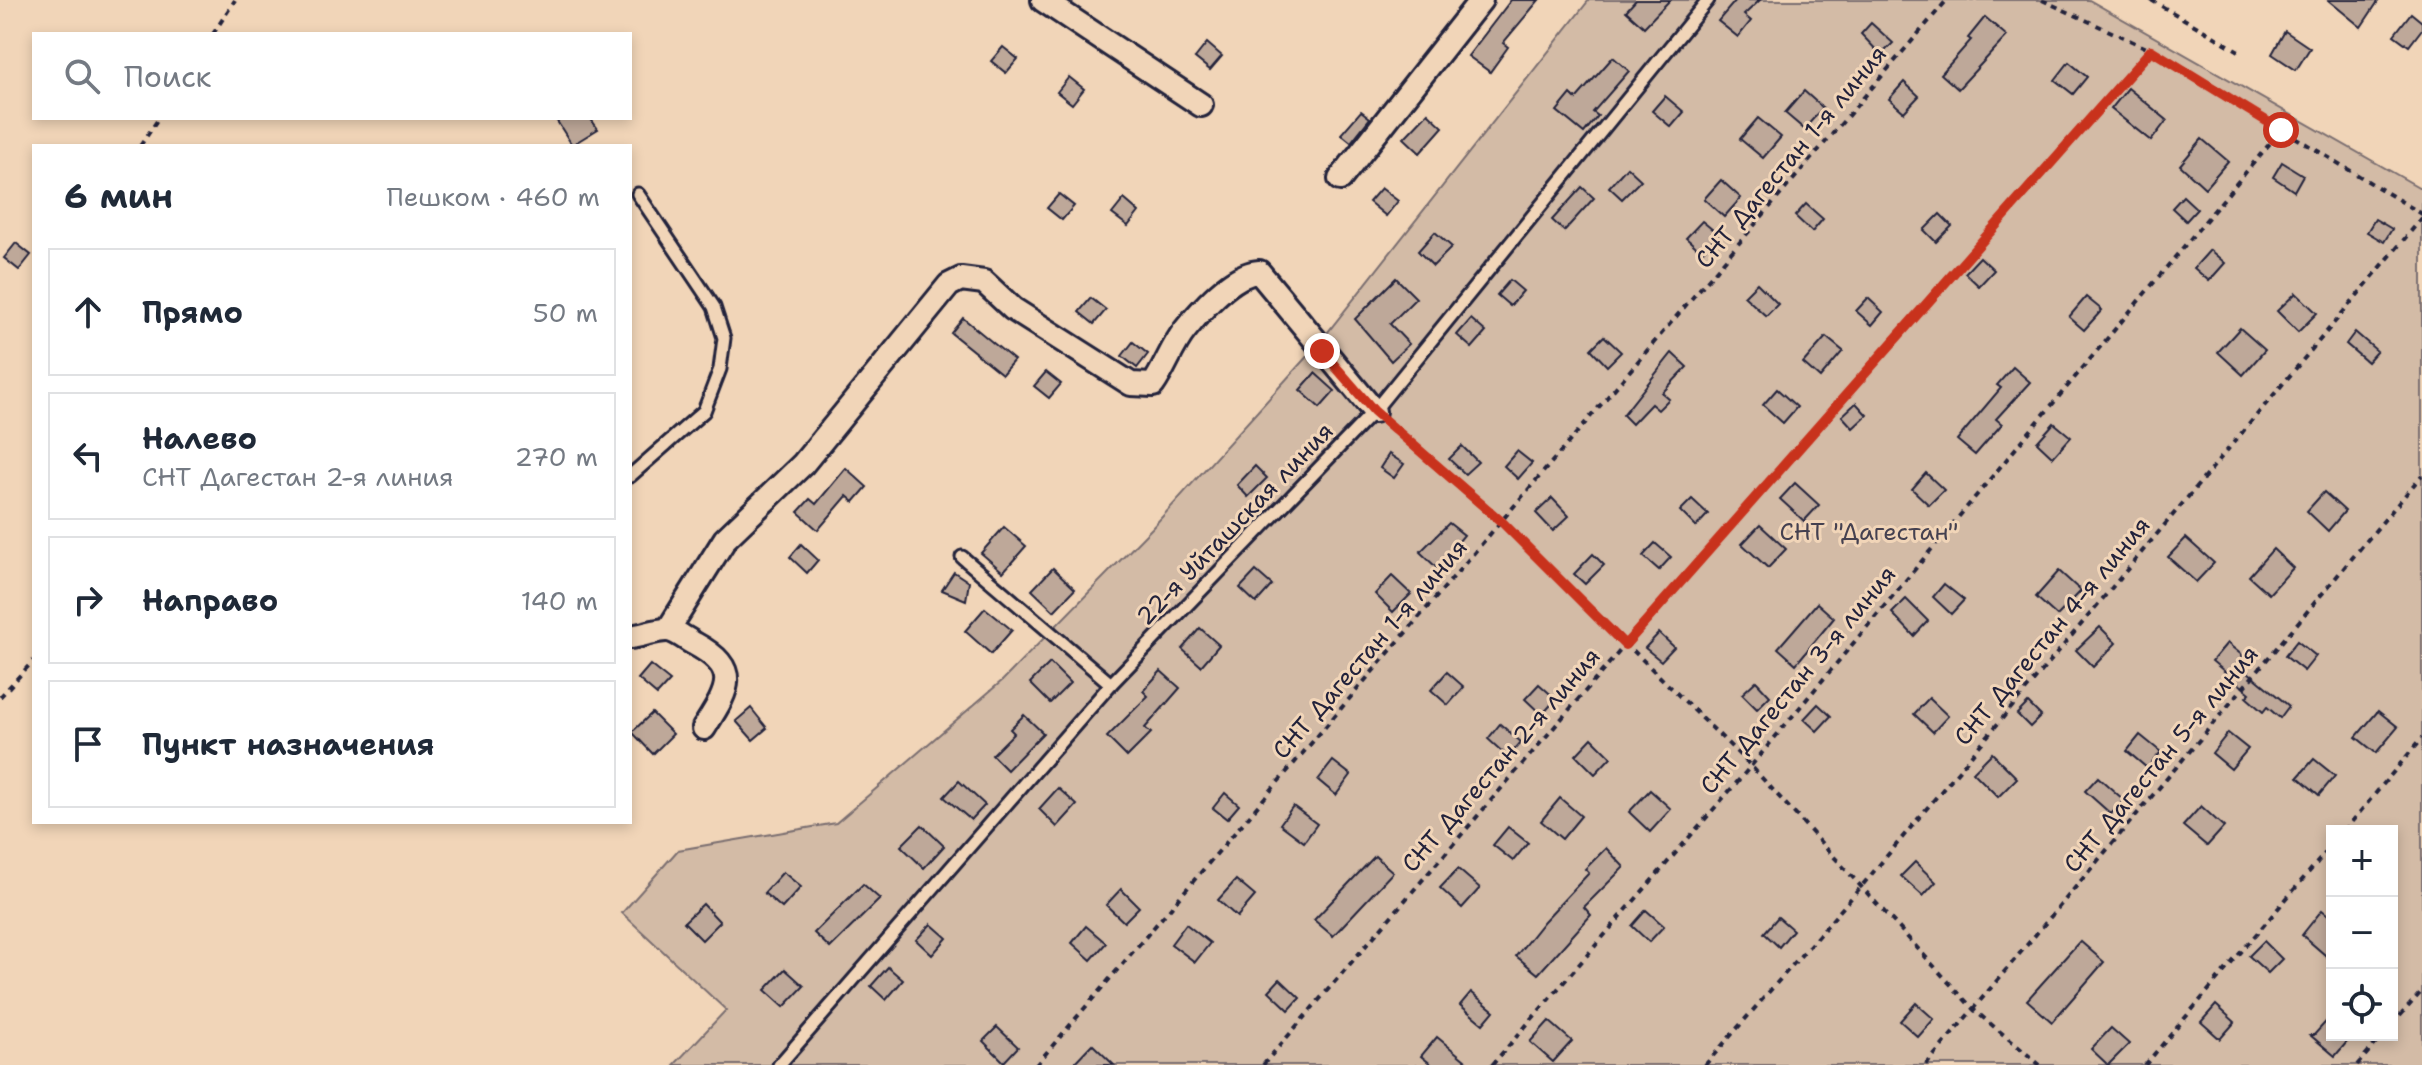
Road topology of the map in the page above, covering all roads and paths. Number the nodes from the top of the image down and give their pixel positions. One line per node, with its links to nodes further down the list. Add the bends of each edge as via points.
1 (235, 0): 8 (path)
2 (1043, 0): 11 (street)
3 (1481, 0): 15 (street)
4 (1708, 0): 18 (lane, 22-я Уйташская линия)
5 (1947, 0): 21 (path, СНТ Дагестан 1-я линия)
6 (2042, 0): 9 (path)
7 (2151, 0): 10 (path)
8 (214, 32)
9 (2151, 50): 13 (path); 25 (path, СНТ Дагестан 2-я линия)
10 (2239, 51)
11 (1201, 105)
12 (158, 120): 14 (path)
13 (2281, 130): 17 (path); 31 (path, СНТ Дагестан 3-я линия)
14 (141, 144)
15 (1340, 179)
16 (638, 194): 19 (lane, via 714,307 724,338 720,369 704,411)
17 (2422, 216): 34 (path, СНТ Дагестан 4-я линия)
18 (1374, 411): 21 (path); 23 (street, via 1259,272 1236,280 1184,331 1153,385 1144,387 1131,384 1013,309 984,282 961,279 949,285 803,464 725,539); 27 (lane, 22-я Уйташская линия)
19 (632, 474)
20 (2422, 475): 36 (path, СНТ Дагестан 5-я линия)
21 (1503, 523): 25 (path); 40 (path, СНТ Дагестан 1-я линия)
22 (962, 557): 27 (lane)
23 (668, 630): 24 (street); 29 (street, via 705,649 729,677 727,691)
24 (632, 637)
25 (1625, 645): 31 (path); 41 (path, СНТ Дагестан 2-я линия)
26 (32, 662): 28 (path)
27 (1111, 684): 39 (lane, 22-я Уйташская линия)
28 (0, 697)
29 (704, 728)
30 (2422, 738): 32 (path)
31 (1751, 766): 34 (path); 42 (path, СНТ Дагестан 3-я линия)
32 (2349, 825)
33 (2326, 852): 46 (path)
34 (1860, 888): 36 (path); 43 (path, СНТ Дагестан 4-я линия)
35 (2422, 991): 37 (path)
36 (1974, 1010): 44 (path, СНТ Дагестан 5-я линия); 45 (path)
37 (2398, 1018)
38 (2378, 1041): 47 (path)
39 (779, 1065)
40 (1036, 1065)
41 (1263, 1065)
42 (1492, 1065)
43 (1705, 1065)
44 (1926, 1065)
45 (2040, 1065)
46 (2145, 1065)
47 (2357, 1065)

